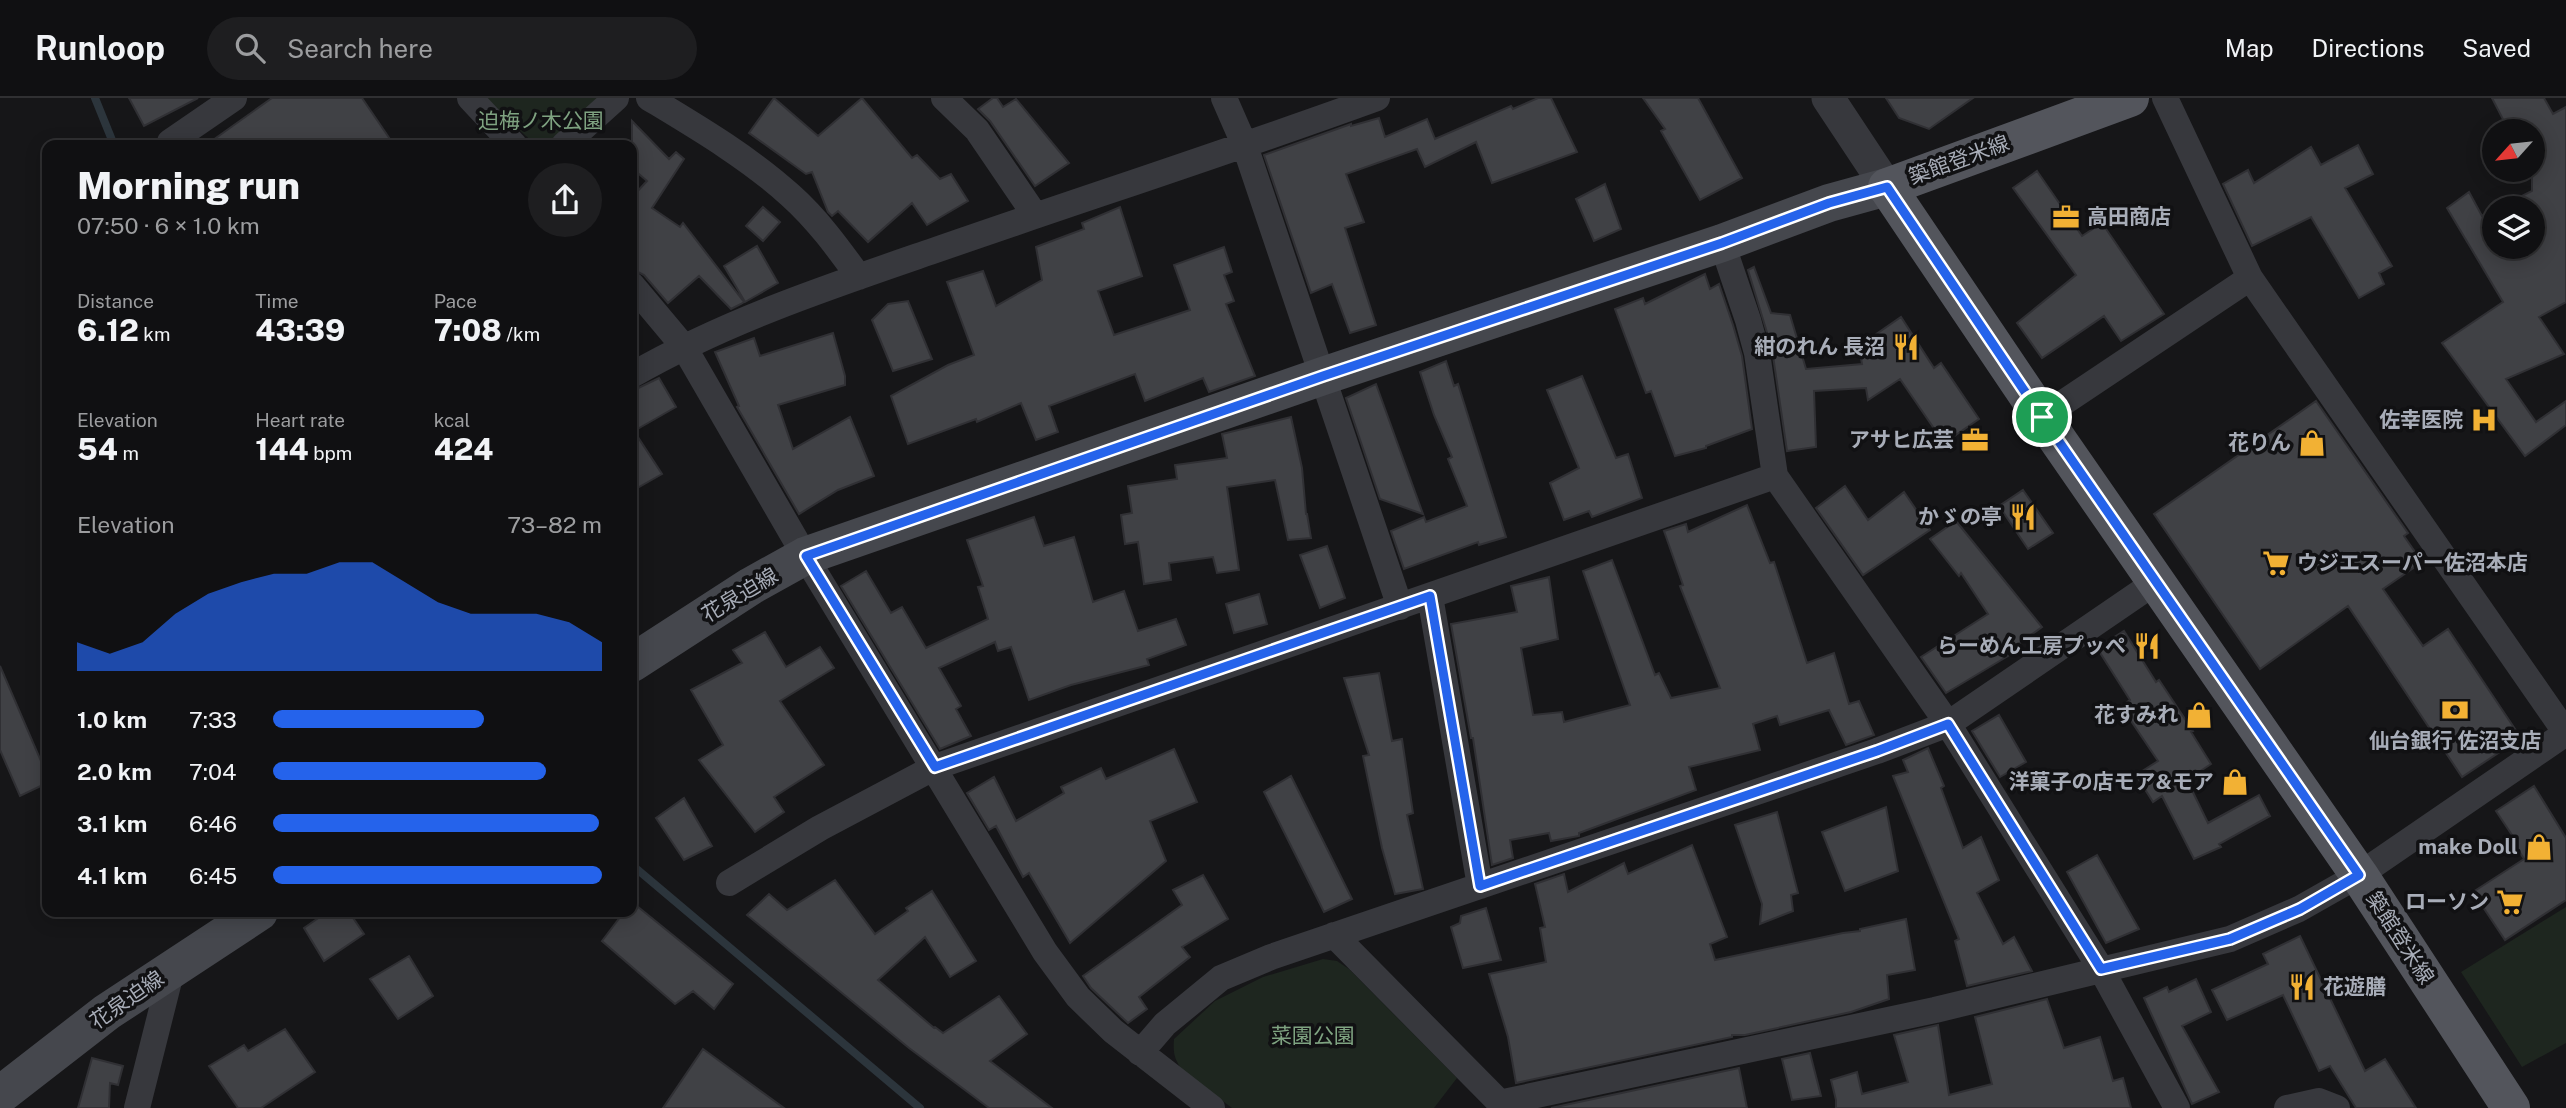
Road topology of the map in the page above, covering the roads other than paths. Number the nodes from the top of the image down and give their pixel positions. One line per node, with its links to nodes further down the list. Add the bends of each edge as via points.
1 (234, 98): 11 (street)
2 (470, 98): 12 (street)
3 (616, 98): 13 (street)
4 (649, 98): 18 (street, via 790,194)
5 (944, 98): 16 (street, via 977,130)
6 (1224, 98): 14 (street)
7 (1377, 98): 14 (street)
8 (1828, 98): 15 (street)
9 (2127, 98): 15 (main road, 築館登米線)
10 (2165, 98): 19 (street)
11 (173, 140)
12 (509, 140)
13 (570, 140)
14 (1245, 146): 16 (street); 23 (street)
15 (1887, 187): 17 (main road, 花泉迫線); 24 (main road, 築館登米線)
16 (1035, 215): 18 (street)
17 (1722, 243): 23 (main road, 花泉迫線); 25 (street, via 1757,353)
18 (859, 276): 21 (street)
19 (2250, 278): 24 (street); 32 (street)
20 (637, 291): 21 (street)
21 (684, 347): 22 (street); 26 (street)
22 (637, 372)
23 (1323, 376): 26 (main road, 花泉迫線); 29 (street)
24 (2042, 417): 27 (main road, 築館登米線)
25 (1775, 476): 28 (street); 31 (street)
26 (806, 556): 30 (main road, 花泉迫線); 33 (street)
27 (2157, 581): 31 (street); 34 (main road, 築館登米線)
28 (1430, 596): 29 (street); 36 (street)
29 (1400, 607): 33 (street)
30 (637, 660)
31 (1948, 724): 36 (street); 40 (street)
32 (2566, 733): 34 (street)
33 (935, 767): 35 (street); 41 (street, via 1045,952 1078,997)
34 (2359, 875): 40 (street, via 2300,909 2230,939); 49 (main road, 築館登米線)
35 (729, 883)
36 (1480, 886): 38 (street)
37 (251, 917): 39 (main road, 花泉迫線)
38 (1334, 936): 41 (street, via 1221,978 1165,1024); 43 (street)
39 (172, 969): 42 (main road, 花泉迫線, via 107,1012); 44 (street)
40 (2101, 969): 43 (street); 46 (street)
41 (1140, 1053): 45 (street)
42 (0, 1095)
43 (1502, 1105)
44 (136, 1108)
45 (1212, 1108)
46 (2177, 1108)
47 (2287, 1108): 48 (street, via 2319,1101)
48 (2337, 1108)
49 (2511, 1108)

